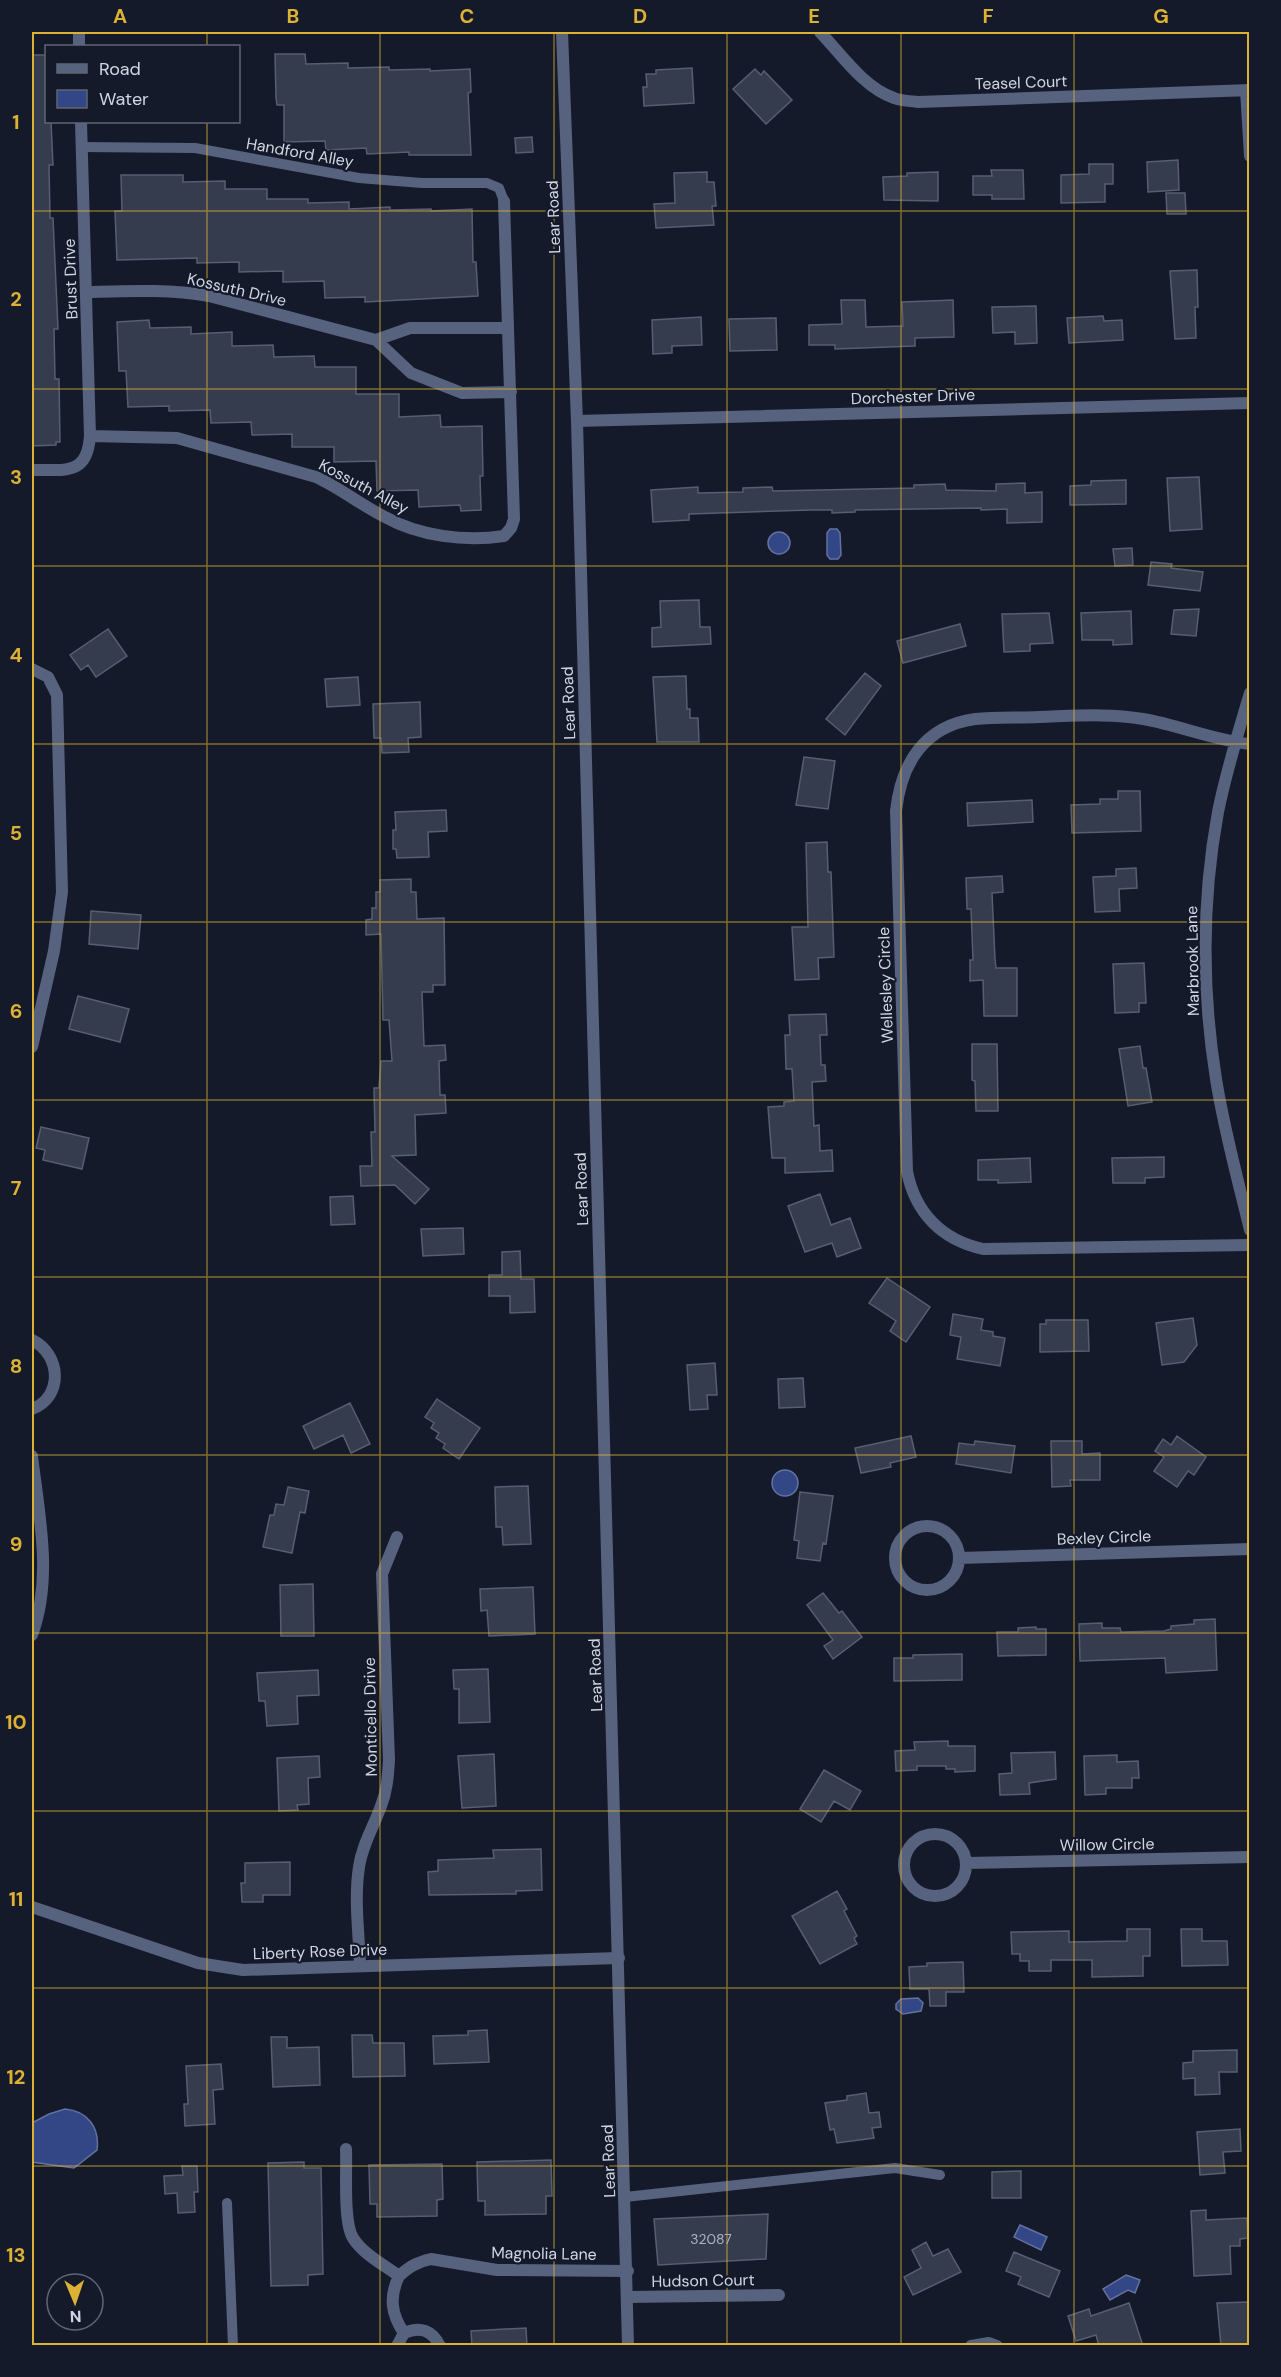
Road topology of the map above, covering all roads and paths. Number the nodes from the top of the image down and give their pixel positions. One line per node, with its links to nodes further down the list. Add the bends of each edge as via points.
1 (562, 32): 13 (street, Lear Road)
2 (820, 32): 3 (street, Teasel Court, via 880,92 918,102)
3 (1248, 90): 6 (street)
4 (81, 123): 5 (street, Brust Drive)
5 (81, 147): 7 (lane, Handford Alley, via 195,148 359,178 487,183 499,188); 8 (street, Brust Drive)
6 (1250, 156)
7 (504, 201): 9 (street, Kossuth Alley)
8 (87, 292): 10 (street, Kossuth Drive, via 186,292); 14 (street, Brust Drive)
9 (508, 328): 10 (street, via 410,328); 11 (street, Kossuth Alley)
10 (376, 340): 11 (street, Kossuth Drive, via 411,374 462,393)
11 (511, 392): 14 (street, Kossuth Alley, via 514,519 504,536 448,536 409,528 316,477 198,442 156,436)
12 (1250, 403): 13 (street, Dorchester Drive)
13 (577, 421): 34 (street, Lear Road)
14 (90, 436): 15 (street, Brust Drive, via 89,452 81,465)
15 (32, 470)
16 (32, 669): 20 (street, via 48,678 57,695 62,892 54,951)
17 (1250, 693): 18 (street, Marbrook Lane)
18 (1235, 742): 19 (street, Wellesley Circle); 22 (street, Marbrook Lane, via 1209,878 1208,1013 1216,1079); 23 (street, Wellesley Circle, via 1120,716 987,719 945,728 926,741 911,759 898,788 897,834 907,1171 916,1201 929,1220 947,1236 968,1246 991,1250)
19 (1250, 744)
20 (33, 1032): 21 (street)
21 (32, 1047)
22 (1250, 1230)
23 (1250, 1245)
24 (32, 1340): 25 (street, via 48,1353 56,1376 47,1399)
25 (32, 1409)
26 (32, 1456): 30 (street, via 43,1560 40,1605)
27 (397, 1537): 35 (street, Monticello Drive, via 382,1574 388,1771 382,1804 359,1867)
28 (1250, 1549): 29 (street, Bexley Circle)
29 (959, 1557): 29 (street, via 957,1546 941,1529 918,1527 899,1541 895,1563 907,1583 930,1590 950,1579)
30 (32, 1635)
31 (1250, 1857): 32 (street, Willow Circle)
32 (966, 1863): 32 (street, via 957,1844 938,1834 927,1835 909,1847 903,1868 912,1887 921,1893 942,1896 960,1883)
33 (32, 1907): 35 (street, Liberty Rose Drive, via 221,1968)
34 (619, 1958): 35 (street, Liberty Rose Drive); 38 (street, Lear Road)
35 (360, 1966)
36 (346, 2149): 41 (street, via 351,2235 363,2250)
37 (940, 2175): 38 (lane, via 895,2168)
38 (626, 2198): 40 (street, Lear Road)
39 (227, 2203): 45 (lane)
40 (628, 2271): 41 (street, Magnolia Lane, via 497,2270 431,2259 408,2267); 43 (street, Lear Road)
41 (399, 2276): 44 (street, via 392,2306)
42 (778, 2295): 43 (street, Hudson Court)
43 (628, 2298): 48 (street, Lear Road)
44 (404, 2333): 46 (street); 47 (street, via 430,2332)
45 (233, 2346)
46 (397, 2346)
47 (440, 2346)
48 (628, 2346)
49 (971, 2346): 50 (street)
50 (997, 2346)

